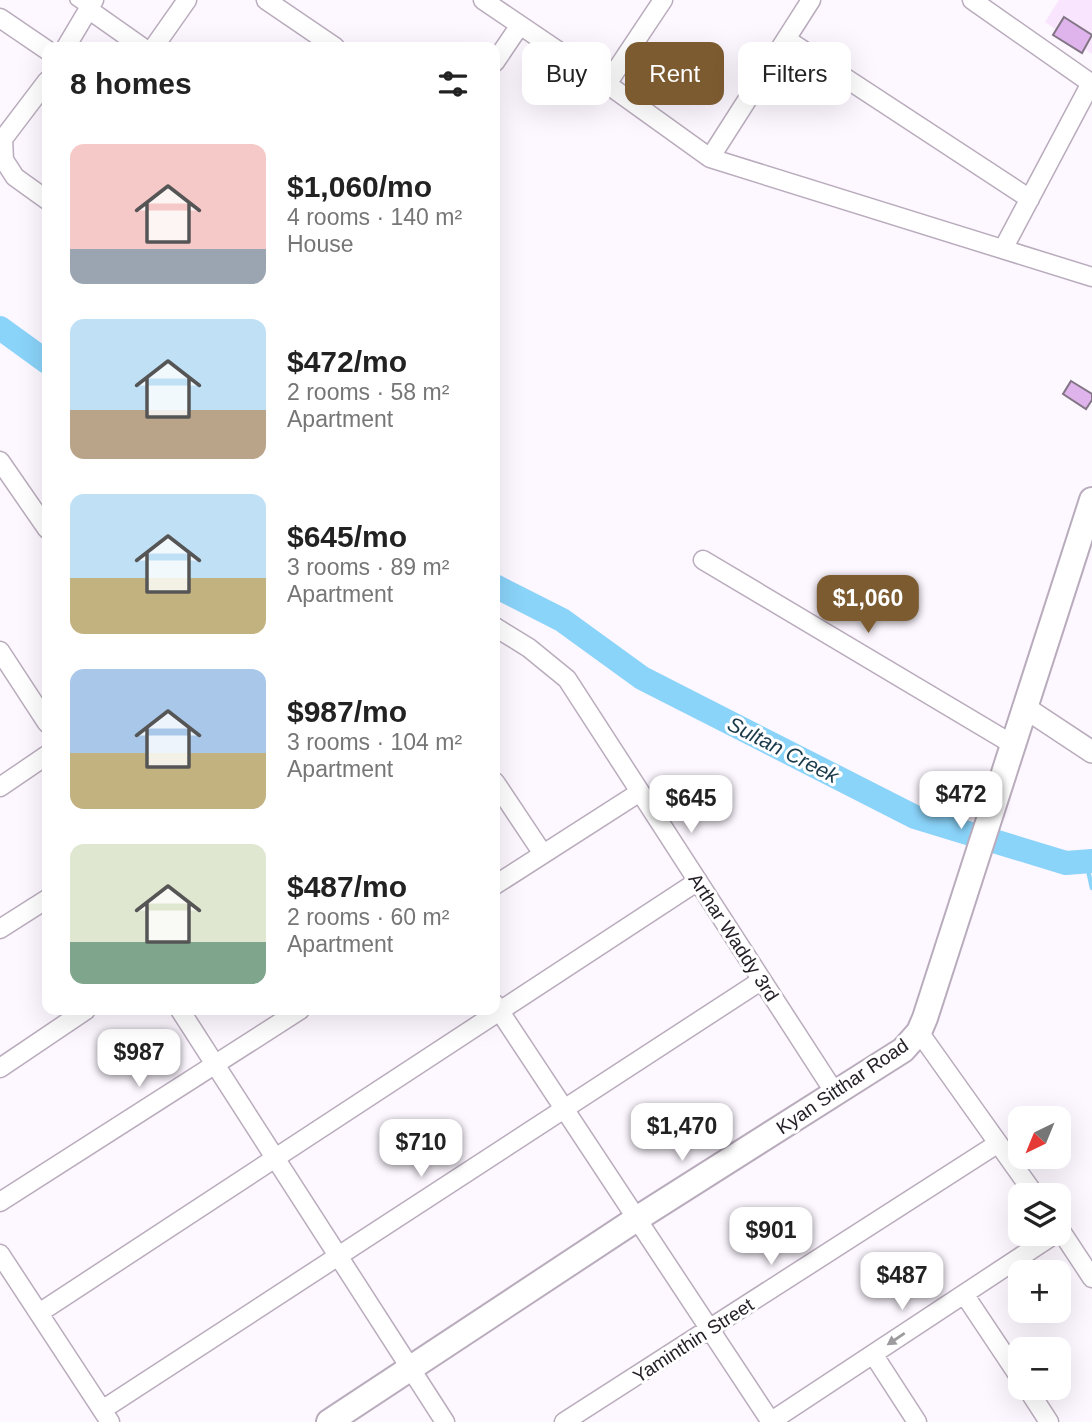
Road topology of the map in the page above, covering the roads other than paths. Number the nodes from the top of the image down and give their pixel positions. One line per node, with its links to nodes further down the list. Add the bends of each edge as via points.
1 (187, 0): 13 (street)
2 (266, 0): 14 (street)
3 (483, 0): 9 (street)
4 (663, 0): 18 (street)
5 (811, 0): 10 (street)
6 (972, 0): 19 (street)
7 (85, 3): 11 (street); 12 (street)
8 (0, 18): 16 (street)
9 (520, 25): 15 (street); 17 (street)
10 (786, 39): 22 (street); 24 (street)
11 (68, 42)
12 (128, 42)
13 (158, 42)
14 (328, 42)
15 (545, 42)
16 (42, 47)
17 (500, 55)
18 (611, 78)
19 (1091, 84): 24 (street)
20 (611, 87): 22 (street)
21 (42, 88): 23 (street, via 3,139 4,160 15,177)
22 (710, 158): 25 (street)
23 (42, 196)
24 (1030, 199): 25 (street)
25 (1003, 249): 26 (street)
26 (1092, 277)
27 (0, 461): 29 (street)
28 (1092, 500): 33 (main road, Kyan Sitthar Road)
29 (42, 522)
30 (703, 560): 35 (street)
31 (500, 630): 40 (street, Arthar Waddy 3rd, via 567,679)
32 (0, 651): 34 (street)
33 (1024, 707): 35 (main road, Kyan Sitthar Road); 36 (street)
34 (42, 715)
35 (1013, 744): 53 (main road, Kyan Sitthar Road)
36 (1092, 752)
37 (42, 758): 38 (street)
38 (0, 787)
39 (500, 790): 41 (street)
40 (640, 792): 41 (street); 43 (street, Arthar Waddy 3rd)
41 (543, 854): 42 (street)
42 (500, 881)
43 (698, 881): 46 (street, Arthar Waddy 3rd); 47 (street)
44 (42, 902): 45 (street)
45 (0, 929)
46 (762, 980): 56 (street, Arthar Waddy 3rd); 57 (street)
47 (500, 1007)
48 (500, 1011): 57 (street)
49 (79, 1015): 55 (street)
50 (183, 1015): 54 (street)
51 (292, 1015): 54 (street)
52 (488, 1015): 59 (street)
53 (919, 1032): 56 (main road, Kyan Sitthar Road, via 903,1050); 58 (street)
54 (215, 1064): 59 (street); 61 (street)
55 (0, 1068)
56 (835, 1093): 62 (main road, Kyan Sitthar Road)
57 (565, 1108): 62 (street); 66 (street)
58 (998, 1144): 60 (street); 70 (street, Yaminthin Street)
59 (275, 1158): 66 (street); 69 (street)
60 (1026, 1183)
61 (0, 1202)
62 (638, 1218): 70 (street); 73 (main road, Kyan Sitthar Road)
63 (1036, 1246): 68 (street)
64 (1069, 1246): 67 (street)
65 (0, 1254): 69 (street)
66 (338, 1256): 73 (street); 75 (street)
67 (1092, 1278)
68 (964, 1294): 71 (street, one-way to 71); 72 (street)
69 (39, 1313): 75 (street)
70 (710, 1328): 78 (street, Yaminthin Street); 79 (street)
71 (873, 1354): 79 (street); 80 (street)
72 (1008, 1360)
73 (411, 1368): 76 (main road, Kyan Sitthar Road); 77 (street)
74 (1035, 1400): 81 (street)
75 (106, 1416)
76 (329, 1422)
77 (445, 1422)
78 (564, 1422)
79 (771, 1422)
80 (916, 1422)
81 (1049, 1422)

